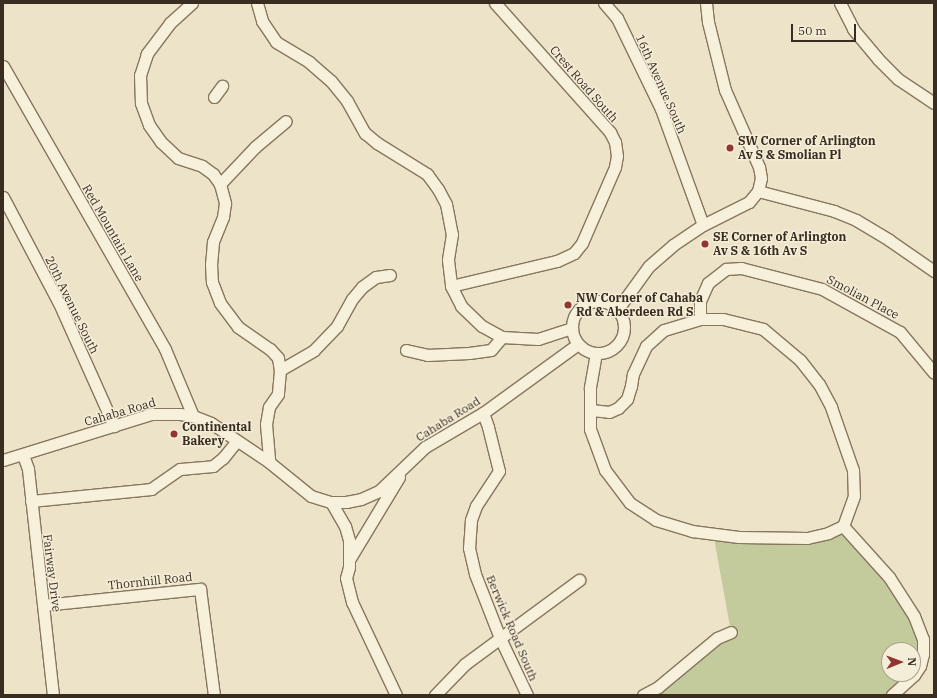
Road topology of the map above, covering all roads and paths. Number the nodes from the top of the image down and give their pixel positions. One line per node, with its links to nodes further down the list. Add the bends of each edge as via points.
1 (192, 3): 12 (street, via 170,23 147,54 140,75 141,103 149,125 160,142 178,158 202,166 213,174)
2 (257, 3): 18 (street, via 262,21 276,42 309,62 332,81 347,100 365,133 427,174 438,189 446,204 452,234 448,260)
3 (495, 3): 18 (street, Crest Road South, via 610,132 618,156 582,243 574,253 557,261)
4 (604, 3): 15 (street, 16th Avenue South, via 617,18 660,109)
5 (706, 3): 13 (street, via 708,22 725,90 759,167 761,178)
6 (840, 3): 10 (street, via 853,29 878,59 898,79)
7 (3, 66): 30 (street, Red Mountain Lane, via 165,349)
8 (222, 86): 9 (street)
9 (214, 97)
10 (934, 103)
11 (286, 121): 12 (street, via 255,147)
12 (220, 184): 26 (street, via 225,203 213,242 212,282 220,303 238,327 270,349 278,358)
13 (758, 191): 15 (street, via 749,202); 16 (street, via 834,211 856,220)
14 (3, 198): 31 (street, 20th Avenue South, via 59,303)
15 (703, 225): 19 (street, via 673,245 649,266)
16 (934, 271)
17 (390, 275): 26 (street, via 376,277 362,287 337,326 314,350)
18 (451, 286): 22 (street, via 461,306 482,326)
19 (617, 310): 21 (street, via 605,303 588,304 578,310); 25 (street, via 623,325 620,341 607,352)
20 (700, 319): 27 (street, Smolian Place, via 700,301 708,283 726,269 741,268 822,289 900,332); 28 (street, via 664,330 646,346 633,374 627,399 618,408 609,412); 39 (street, via 723,319 763,329 800,360 819,384 831,407 853,470 854,496)
21 (572, 328): 22 (street, via 538,339); 23 (street)
22 (502, 337): 24 (street, via 490,350 469,353 427,354)
23 (578, 344): 25 (street, via 588,352); 29 (street, Cahaba Road)
24 (406, 350)
25 (596, 353): 28 (street, via 590,388)
26 (280, 370): 35 (street, via 278,394 269,407 266,424)
27 (934, 373)
28 (591, 410): 39 (street, via 590,429 606,470 630,503 656,520 692,531 739,537 807,538)
29 (483, 413): 36 (street, Cahaba Road, via 425,447); 44 (street, Berwick Road South, via 499,471 476,506 471,520 469,548 475,574)
30 (193, 416): 31 (street, Cahaba Road, via 152,414); 32 (street, Cahaba Road, via 211,423)
31 (114, 426): 33 (street, Cahaba Road)
32 (237, 441): 35 (street, Cahaba Road); 37 (street, via 213,466 180,470 151,489)
33 (23, 455): 34 (street, Cahaba Road); 37 (street, Fairway Drive, via 28,469)
34 (3, 460)
35 (269, 462): 38 (street, Cahaba Road, via 311,496)
36 (406, 464): 38 (street, Cahaba Road, via 379,491 361,499); 40 (street)
37 (31, 501): 42 (street, Fairway Drive)
38 (331, 502): 40 (street, via 345,526 349,540)
39 (843, 526): 51 (street, via 889,577 914,616 923,639 924,654 920,666)
40 (349, 560): 47 (street, via 346,578 352,602)
41 (579, 580): 44 (street)
42 (44, 605): 45 (street, Fairway Drive); 46 (street, Thornhill Road, via 200,589)
43 (731, 632): 50 (street, via 717,638 658,687)
44 (500, 638): 48 (street, via 465,664); 49 (street, Berwick Road South)
45 (53, 695)
46 (214, 695)
47 (396, 695)
48 (435, 695)
49 (527, 695)
50 (643, 695)
51 (892, 695)

